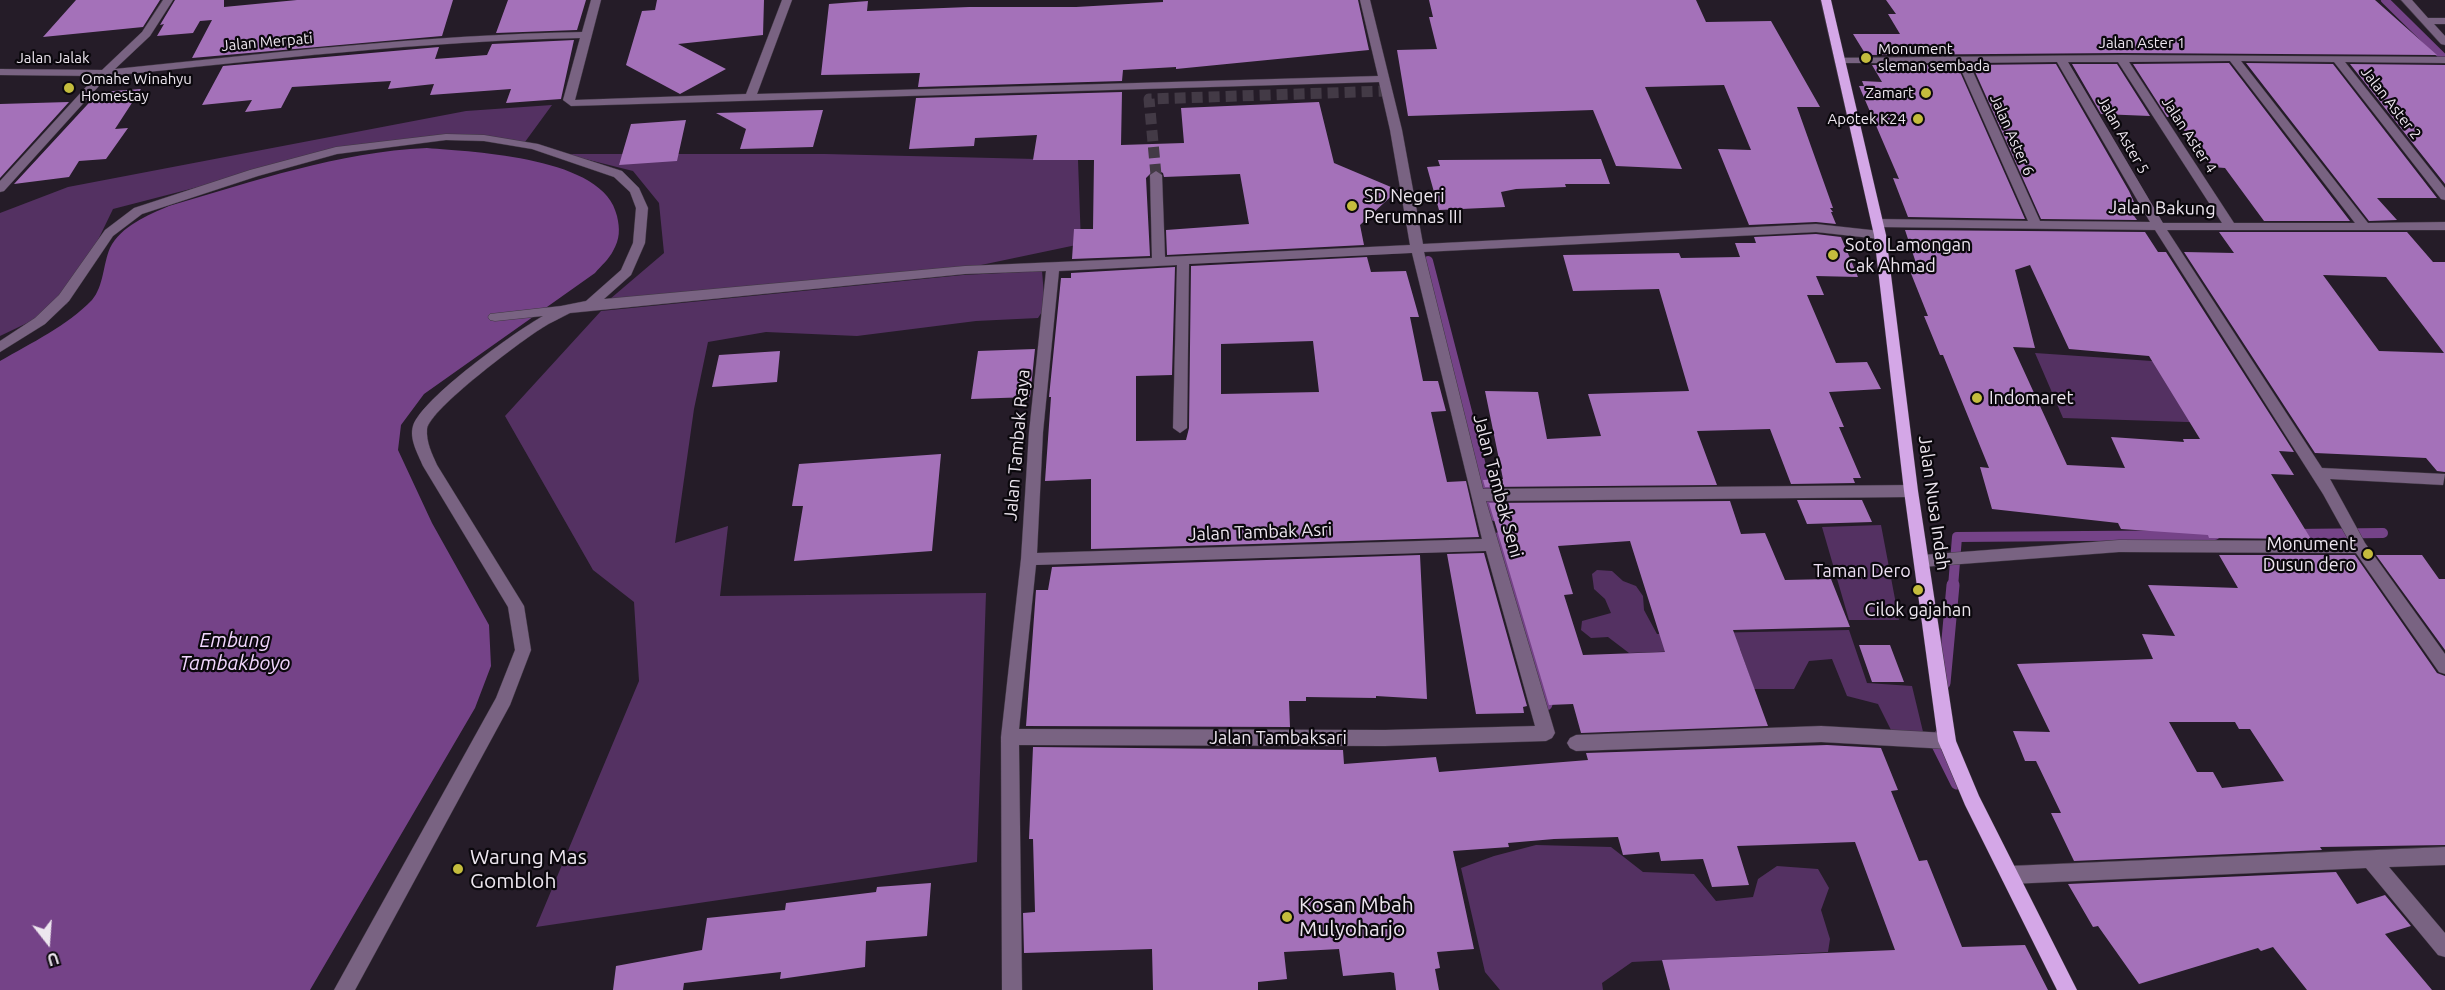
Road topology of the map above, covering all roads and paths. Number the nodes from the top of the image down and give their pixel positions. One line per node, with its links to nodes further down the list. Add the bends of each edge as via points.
1 (168, 0): 19 (street, via 146,34)
2 (596, 0): 9 (street)
3 (787, 0): 21 (street)
4 (1365, 0): 20 (street, Jalan Tambak Seni)
5 (1826, 0): 16 (main road, Jalan Nusa Indah)
6 (2406, 0): 7 (street)
7 (2425, 21): 8 (street); 10 (street)
8 (2445, 21)
9 (587, 35): 19 (street, Jalan Merpati, via 274,56); 21 (street, via 571,103)
10 (2445, 42)
11 (2121, 58): 12 (street, Jalan Aster 1); 15 (street, Jalan Aster 1); 29 (street, Jalan Aster 4)
12 (2233, 58): 13 (street, Jalan Aster 1); 27 (street)
13 (2336, 58): 17 (street, Jalan Aster 1); 24 (street, Jalan Aster 2)
14 (1962, 59): 15 (street, Jalan Aster 1); 16 (street, Jalan Aster 1); 25 (street, Jalan Aster 6)
15 (2061, 59): 26 (street, Jalan Aster 5)
16 (1839, 60): 30 (main road, Jalan Nusa Indah)
17 (2444, 60)
18 (0, 72): 19 (street, Jalan Jalak)
19 (105, 73): 23 (street)
20 (1384, 79): 21 (street); 31 (street, Jalan Tambak Seni)
21 (750, 98)
22 (1156, 175): 33 (street)
23 (0, 188)
24 (2445, 196)
25 (2035, 223): 26 (street, Jalan Bakung); 30 (street, Jalan Bakung)
26 (2159, 226): 29 (street, Jalan Bakung); 40 (street, Jalan Aster 5)
27 (2364, 226): 28 (street, Jalan Bakung); 29 (street, Jalan Bakung)
28 (2445, 226)
29 (2231, 228)
30 (1879, 229): 31 (street, Jalan Bakung, via 1816,228); 42 (main road, Jalan Nusa Indah)
31 (1417, 248): 32 (street); 43 (street, Jalan Tambak Seni)
32 (1183, 260): 33 (street); 39 (street)
33 (1159, 262): 34 (street)
34 (1053, 267): 35 (street, via 965,270); 46 (street, Jalan Tambak Raya, via 1036,432)
35 (590, 305): 36 (street); 38 (street, via 626,272 639,243 642,208 635,191 618,174 534,146 446,137 336,152 254,173 138,211 109,233 64,298 40,321)
36 (567, 309): 37 (street); 57 (street, via 537,325 463,381 432,409 420,427 421,444 430,466 516,606 523,650 499,710)
37 (495, 317)
38 (0, 348)
39 (1180, 428)
40 (2318, 473): 41 (street); 45 (street, Jalan Aster 5)
41 (2443, 479)
42 (1911, 491): 43 (street); 47 (main road, Jalan Nusa Indah)
43 (1477, 495): 44 (street, Jalan Tambak Seni)
44 (1492, 544): 46 (street, Jalan Tambak Asri); 49 (street, Jalan Tambak Seni)
45 (2360, 547): 47 (street, via 2119,546); 48 (street, Jalan Aster 5)
46 (1029, 559): 50 (street, Jalan Tambak Raya)
47 (1922, 561): 51 (main road, Jalan Nusa Indah)
48 (2445, 667)
49 (1546, 733): 50 (street, Jalan Tambaksari, via 1385,738)
50 (1010, 737): 58 (street, Jalan Tambak Raya)
51 (1947, 741): 52 (street, via 1821,734); 55 (main road, Jalan Nusa Indah)
52 (1575, 743)
53 (2445, 856): 54 (street)
54 (2370, 859): 55 (street); 56 (street)
55 (2010, 875): 59 (main road, Jalan Nusa Indah)
56 (2445, 948)
57 (344, 990)
58 (1012, 990)
59 (2067, 990)

